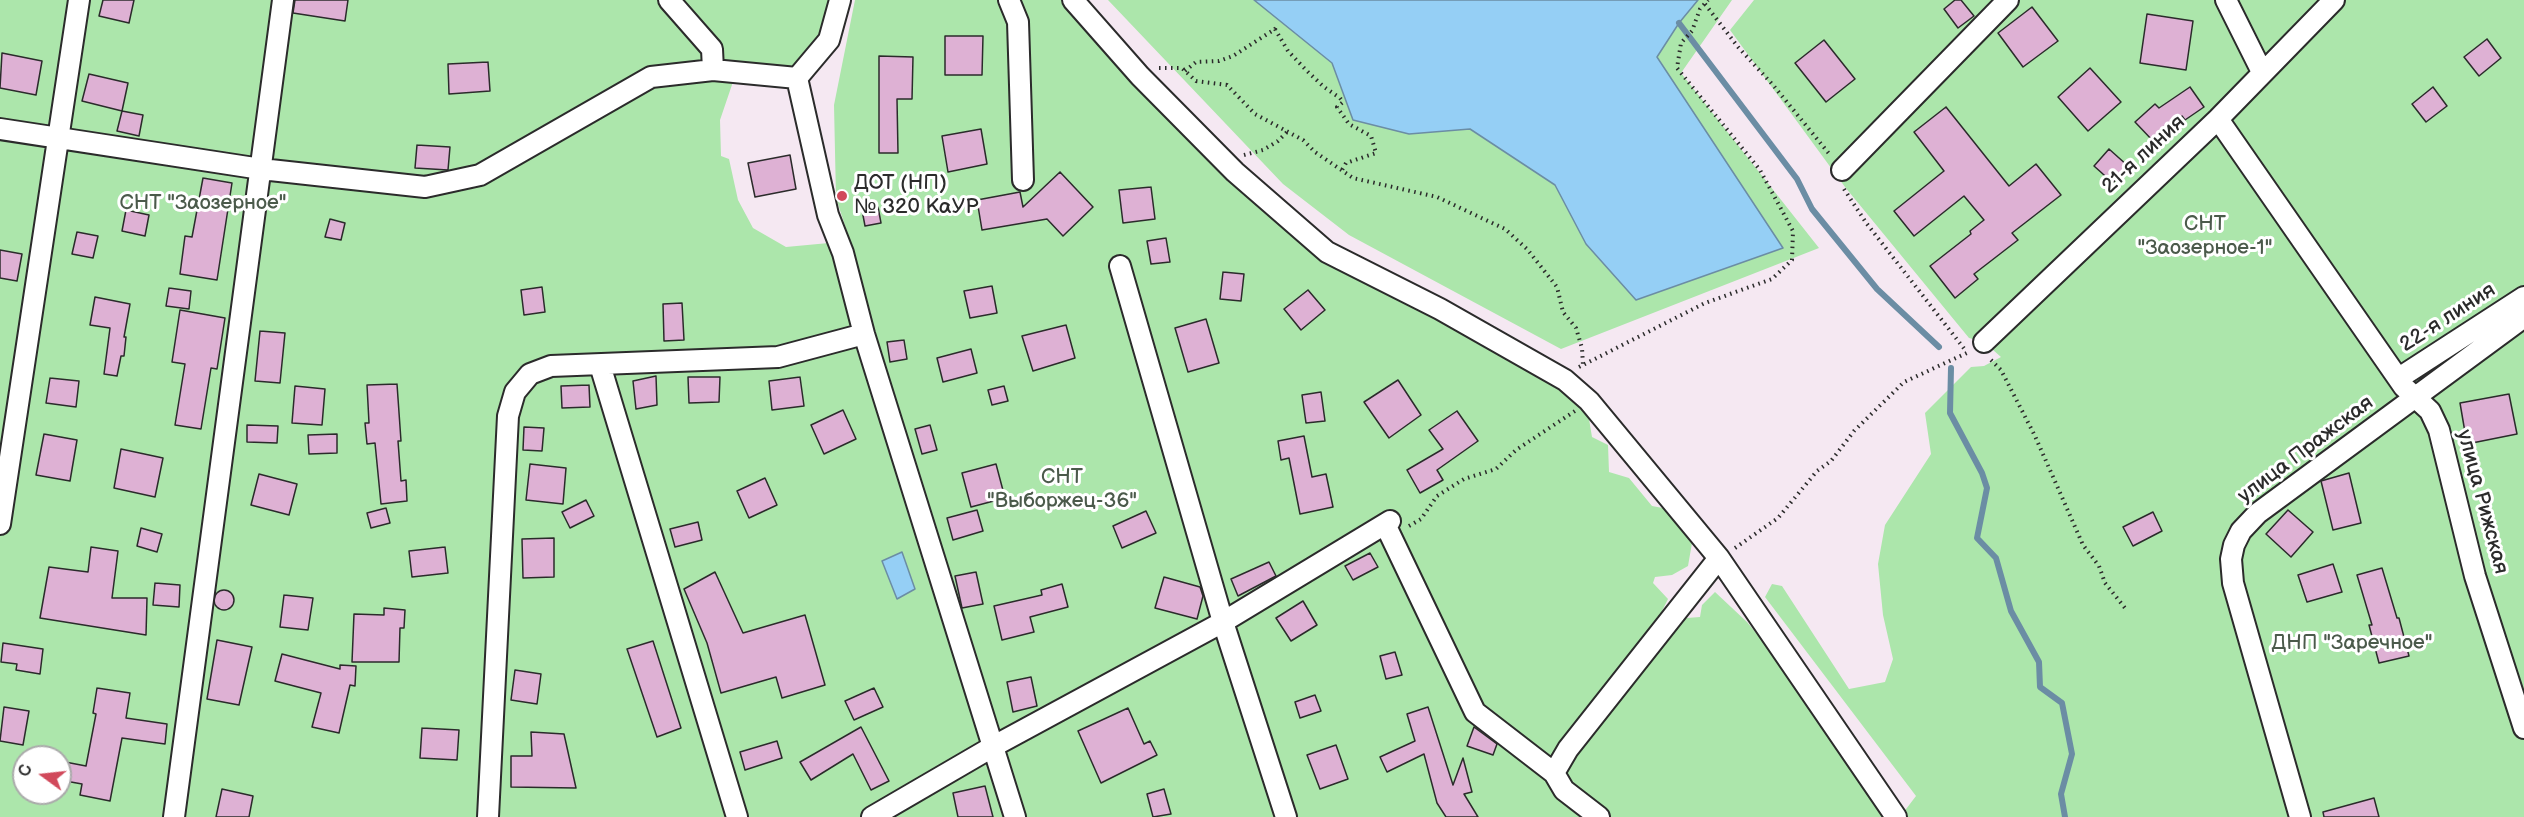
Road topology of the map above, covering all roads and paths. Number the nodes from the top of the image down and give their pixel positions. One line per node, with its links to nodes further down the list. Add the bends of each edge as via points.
1 (79, 0): 21 (street)
2 (284, 0): 25 (street)
3 (669, 0): 13 (street, via 711,49)
4 (840, 0): 17 (street, via 829,40)
5 (1009, 0): 28 (street, via 1018,22)
6 (1073, 0): 38 (street, via 1140,76 1235,172 1327,252 1440,309)
7 (2008, 0): 27 (street)
8 (2226, 0): 15 (street)
9 (2334, 0): 15 (street, 21-я линия)
10 (1707, 2): 27 (path, via 1738,47); 36 (path, via 1681,43 1677,68 1760,170 1793,231 1792,260 1772,279 1706,303)
11 (1278, 24): 12 (path)
12 (1275, 29): 14 (path, via 1233,56 1196,62); 26 (path, via 1288,51 1340,98 1343,102 1337,107 1349,124 1371,136 1376,153 1346,163)
13 (713, 70): 17 (street); 25 (street, via 651,77 480,175 425,187)
14 (1185, 71): 16 (path, via 1157,66); 20 (path, via 1196,81 1227,85 1255,114)
15 (2262, 72): 18 (street, 21-я линия)
16 (1166, 76)
17 (797, 78): 32 (street, via 828,215 843,253)
18 (2218, 119): 33 (street, 21-я линия); 37 (street, улица Рижская)
19 (0, 129): 21 (street)
20 (1287, 132): 23 (path, via 1263,150); 26 (path)
21 (59, 137): 25 (street); 41 (street)
22 (1236, 151): 23 (path)
23 (1244, 156): 24 (path)
24 (1252, 160)
25 (261, 169): 50 (street)
26 (1342, 170): 36 (path, via 1367,182 1437,197 1505,229 1527,249 1557,287 1563,312 1576,328)
27 (1842, 170): 34 (path, via 1844,189)
28 (1023, 180)
29 (1120, 266): 45 (street)
30 (2524, 297): 37 (street, 22-я линия)
31 (2524, 317): 39 (street, улица Пражская)
32 (864, 334): 35 (street, via 778,357); 47 (street)
33 (1982, 350): 34 (path); 34 (path); 44 (path, via 2001,370 2083,544 2099,566 2105,583)
34 (1967, 353): 43 (path, via 1904,382 1854,431 1778,518)
35 (600, 365): 51 (street, via 550,366 530,374 515,392 508,416); 52 (street)
36 (1583, 365): 38 (path)
37 (2399, 378): 39 (street, улица Рижская)
38 (1565, 380): 40 (street)
39 (2416, 398): 46 (street, улица Рижская, via 2430,411 2439,430 2475,576); 58 (street, улица Пражская, via 2258,513 2234,545 2234,583)
40 (1589, 401): 42 (path, via 1516,450 1496,469 1464,479 1437,496 1421,519); 43 (street)
41 (0, 524)
42 (1388, 528): 45 (street); 48 (street, via 1475,712)
43 (1719, 558): 48 (street, via 1568,749); 49 (street)
44 (2125, 608)
45 (1223, 621): 47 (street); 55 (street)
46 (2524, 728)
47 (994, 746): 53 (street); 54 (street)
48 (1559, 782): 56 (street); 57 (street)
49 (1895, 815)
50 (174, 817)
51 (489, 817)
52 (737, 817)
53 (872, 817)
54 (1015, 817)
55 (1286, 817)
56 (1572, 817)
57 (1599, 817)
58 (2300, 817)

